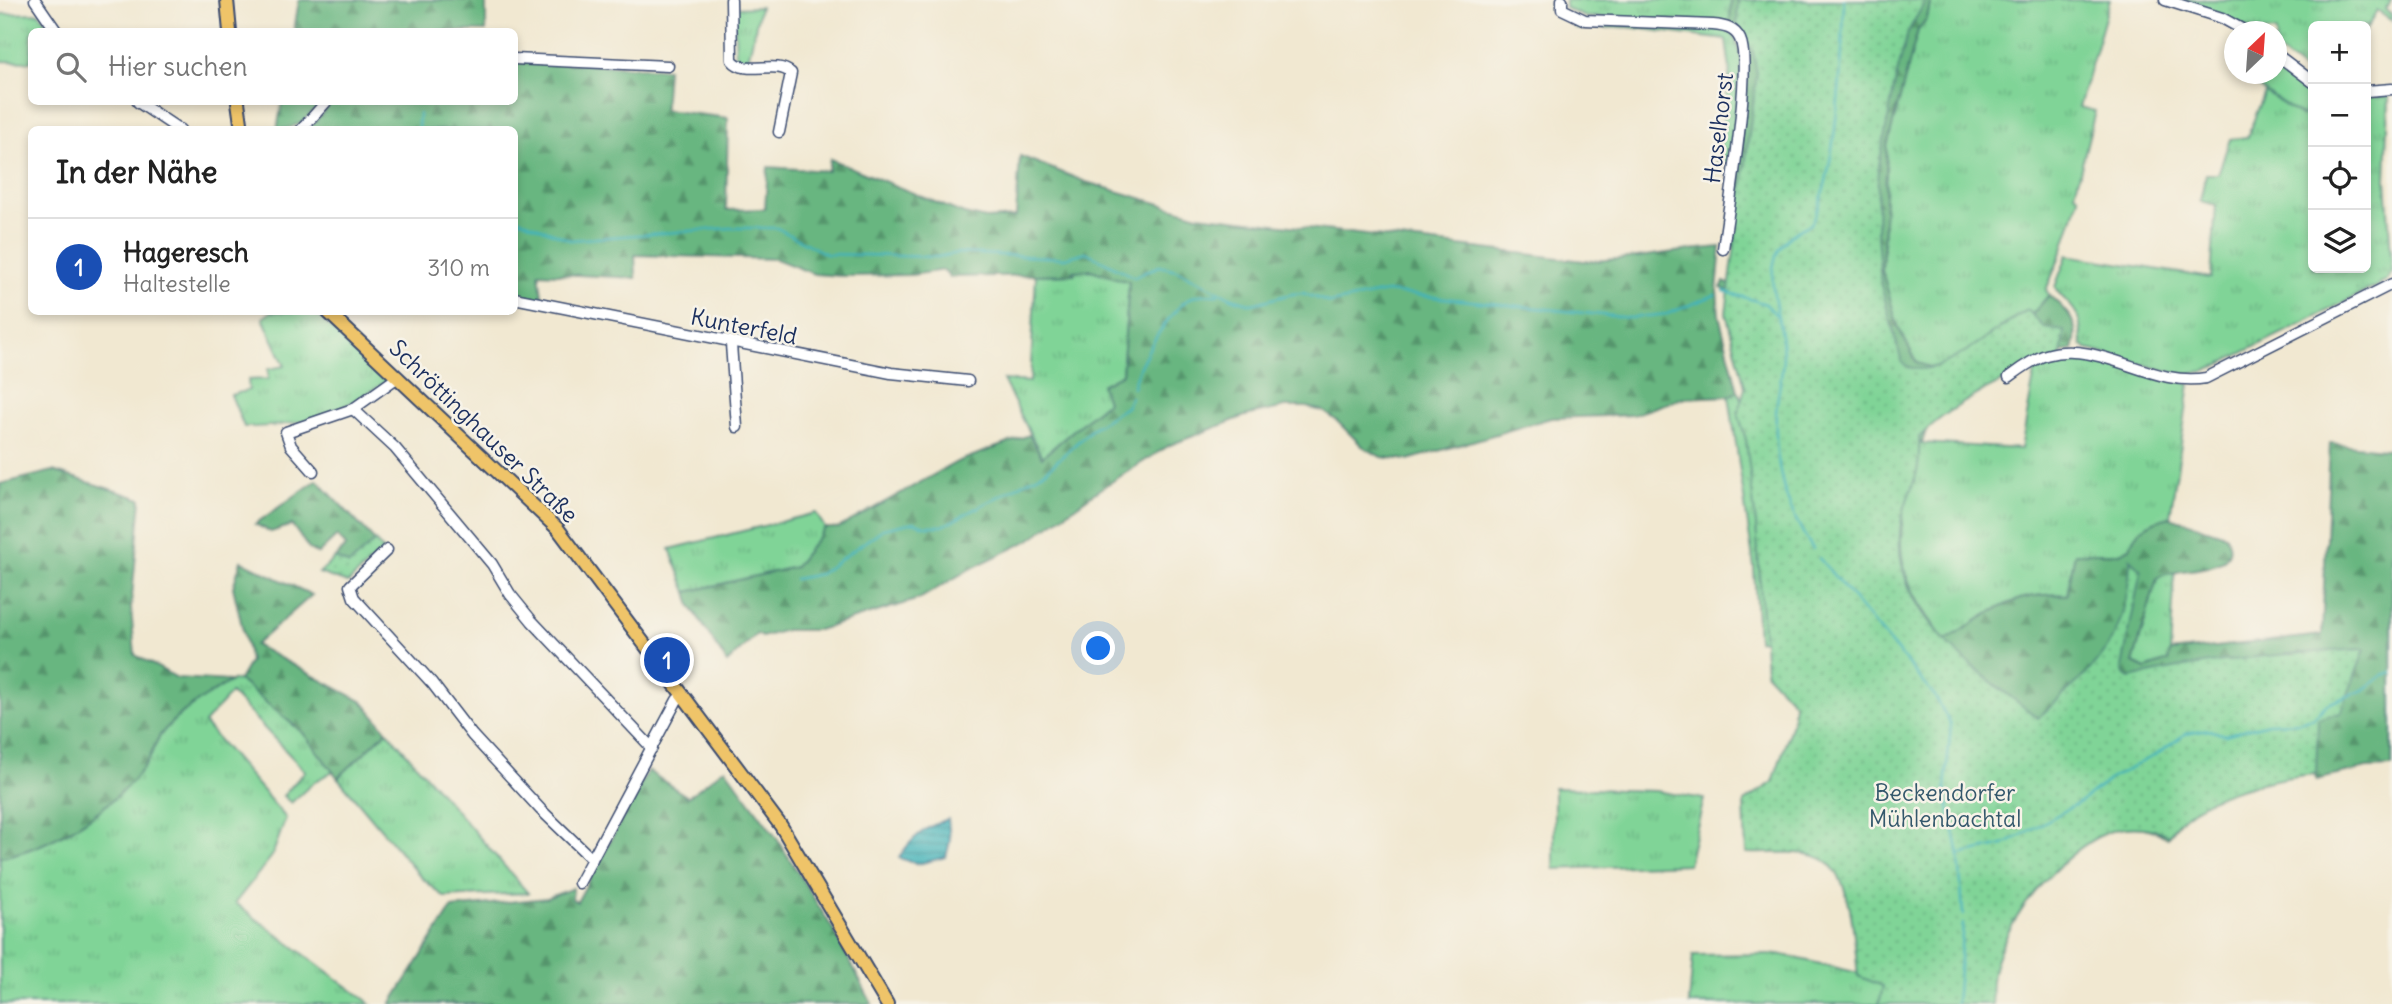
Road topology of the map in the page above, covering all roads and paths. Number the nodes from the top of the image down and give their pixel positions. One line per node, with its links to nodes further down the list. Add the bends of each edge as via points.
1 (35, 0): 7 (street)
2 (227, 0): 8 (main road)
3 (731, 0): 21 (street, via 732,60 742,67 791,72)
4 (1562, 0): 22 (street, Haselhorst, via 1567,14 1585,19 1713,24 1730,28 1738,36 1745,67)
5 (2165, 0): 6 (street)
6 (2227, 21)
7 (54, 28)
8 (230, 28)
9 (518, 59): 11 (street)
10 (2287, 62): 12 (street)
11 (668, 66)
12 (2308, 78)
13 (2392, 89): 14 (street)
14 (2371, 91)
15 (142, 105): 18 (street)
16 (238, 105): 19 (main road)
17 (323, 105): 20 (street)
18 (174, 126)
19 (241, 126)
20 (305, 126)
21 (779, 132)
22 (1723, 249)
23 (2392, 284): 28 (street, via 2206,378 2187,381 2091,355 2062,352 2042,356)
24 (518, 299): 26 (street, Kunterfeld)
25 (331, 315): 27 (main road, Schröttinghauser Straße)
26 (731, 344): 29 (street, Kunterfeld, via 891,373); 31 (street)
27 (398, 377): 30 (street); 34 (main road, Schröttinghauser Straße, via 558,529)
28 (2008, 377)
29 (968, 381)
30 (353, 409): 32 (street, via 286,432 291,446); 35 (street, via 395,448 492,564 532,621)
31 (737, 427)
32 (313, 471)
33 (387, 550): 36 (street, via 350,586 354,598 432,683 472,736)
34 (683, 694): 35 (street); 38 (main road, Schröttinghauser Straße, via 781,826)
35 (652, 748): 36 (street)
36 (592, 859): 37 (street)
37 (579, 883)
38 (887, 1004)

